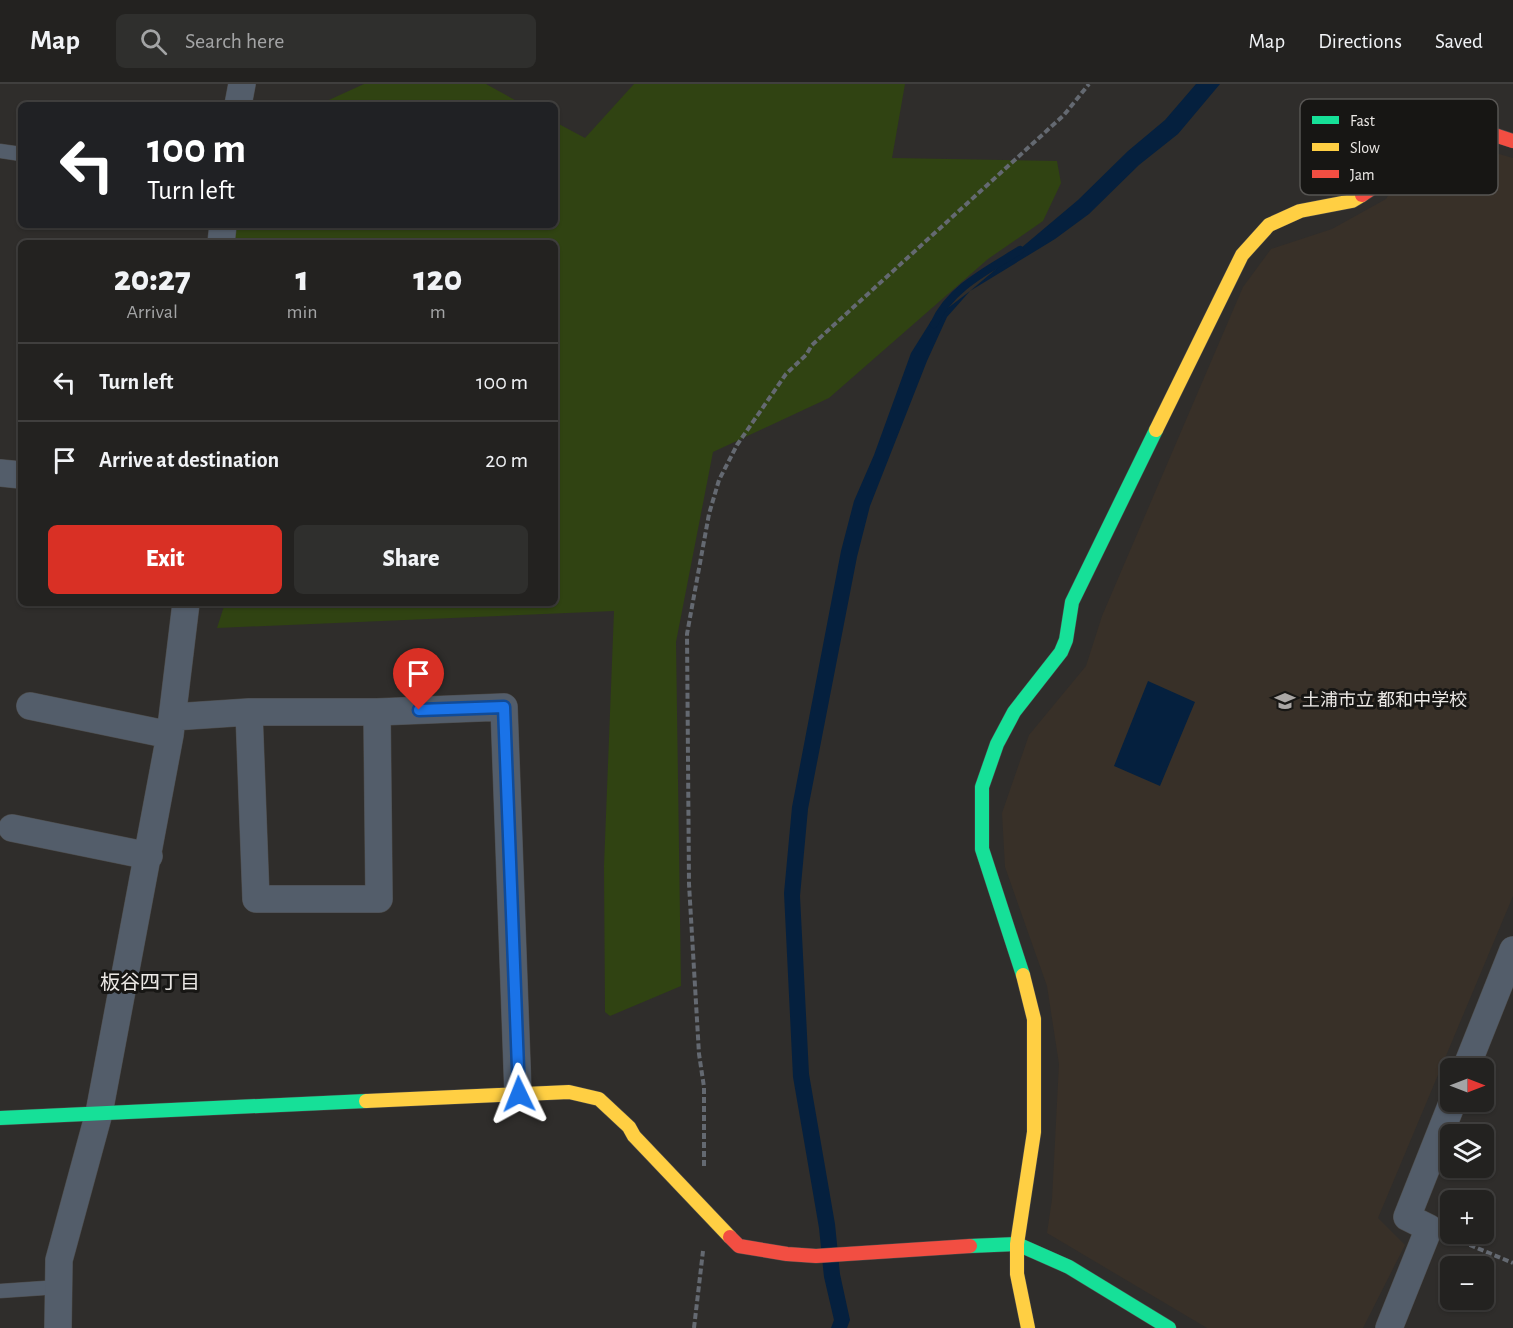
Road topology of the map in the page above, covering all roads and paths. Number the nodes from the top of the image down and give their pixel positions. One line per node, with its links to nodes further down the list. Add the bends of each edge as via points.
1 (242, 84): 3 (street)
2 (1089, 84): 24 (path, via 1064,115 812,345 786,374 737,445 719,480 687,634 689,884 704,1087)
3 (239, 102)
4 (1498, 136): 5 (street)
5 (1513, 141)
6 (0, 151): 7 (lane)
7 (18, 154)
8 (1362, 195): 26 (street, via 1352,201 1300,211 1269,225 1242,255 1072,602 1061,652 1014,712 997,744 982,787 982,849 1022,966 1034,1019 1034,1132)
9 (0, 473): 10 (street)
10 (18, 475)
11 (186, 606): 15 (street)
12 (30, 705): 15 (street)
13 (249, 712): 14 (street); 14 (street, via 256,899 379,900); 15 (street)
14 (376, 712): 20 (street, via 504,707)
15 (172, 726): 17 (street)
16 (12, 828): 17 (street)
17 (148, 856): 22 (street)
18 (1513, 950): 19 (street)
19 (1470, 1058)
20 (519, 1094): 22 (street); 24 (street, via 569,1092 599,1099 629,1126)
21 (1449, 1112): 25 (street, via 1407,1217)
22 (99, 1113): 23 (street); 28 (street, via 59,1260)
23 (0, 1118)
24 (704, 1210): 26 (street, via 739,1246 787,1254 844,1255); 31 (path)
25 (1429, 1228): 27 (path); 34 (street)
26 (1017, 1244): 32 (street, via 1017,1274); 33 (street, via 1069,1267)
27 (1513, 1263)
28 (58, 1287): 29 (lane); 30 (street)
29 (0, 1291)
30 (58, 1328)
31 (694, 1328)
32 (1028, 1328)
33 (1168, 1328)
34 (1389, 1328)

